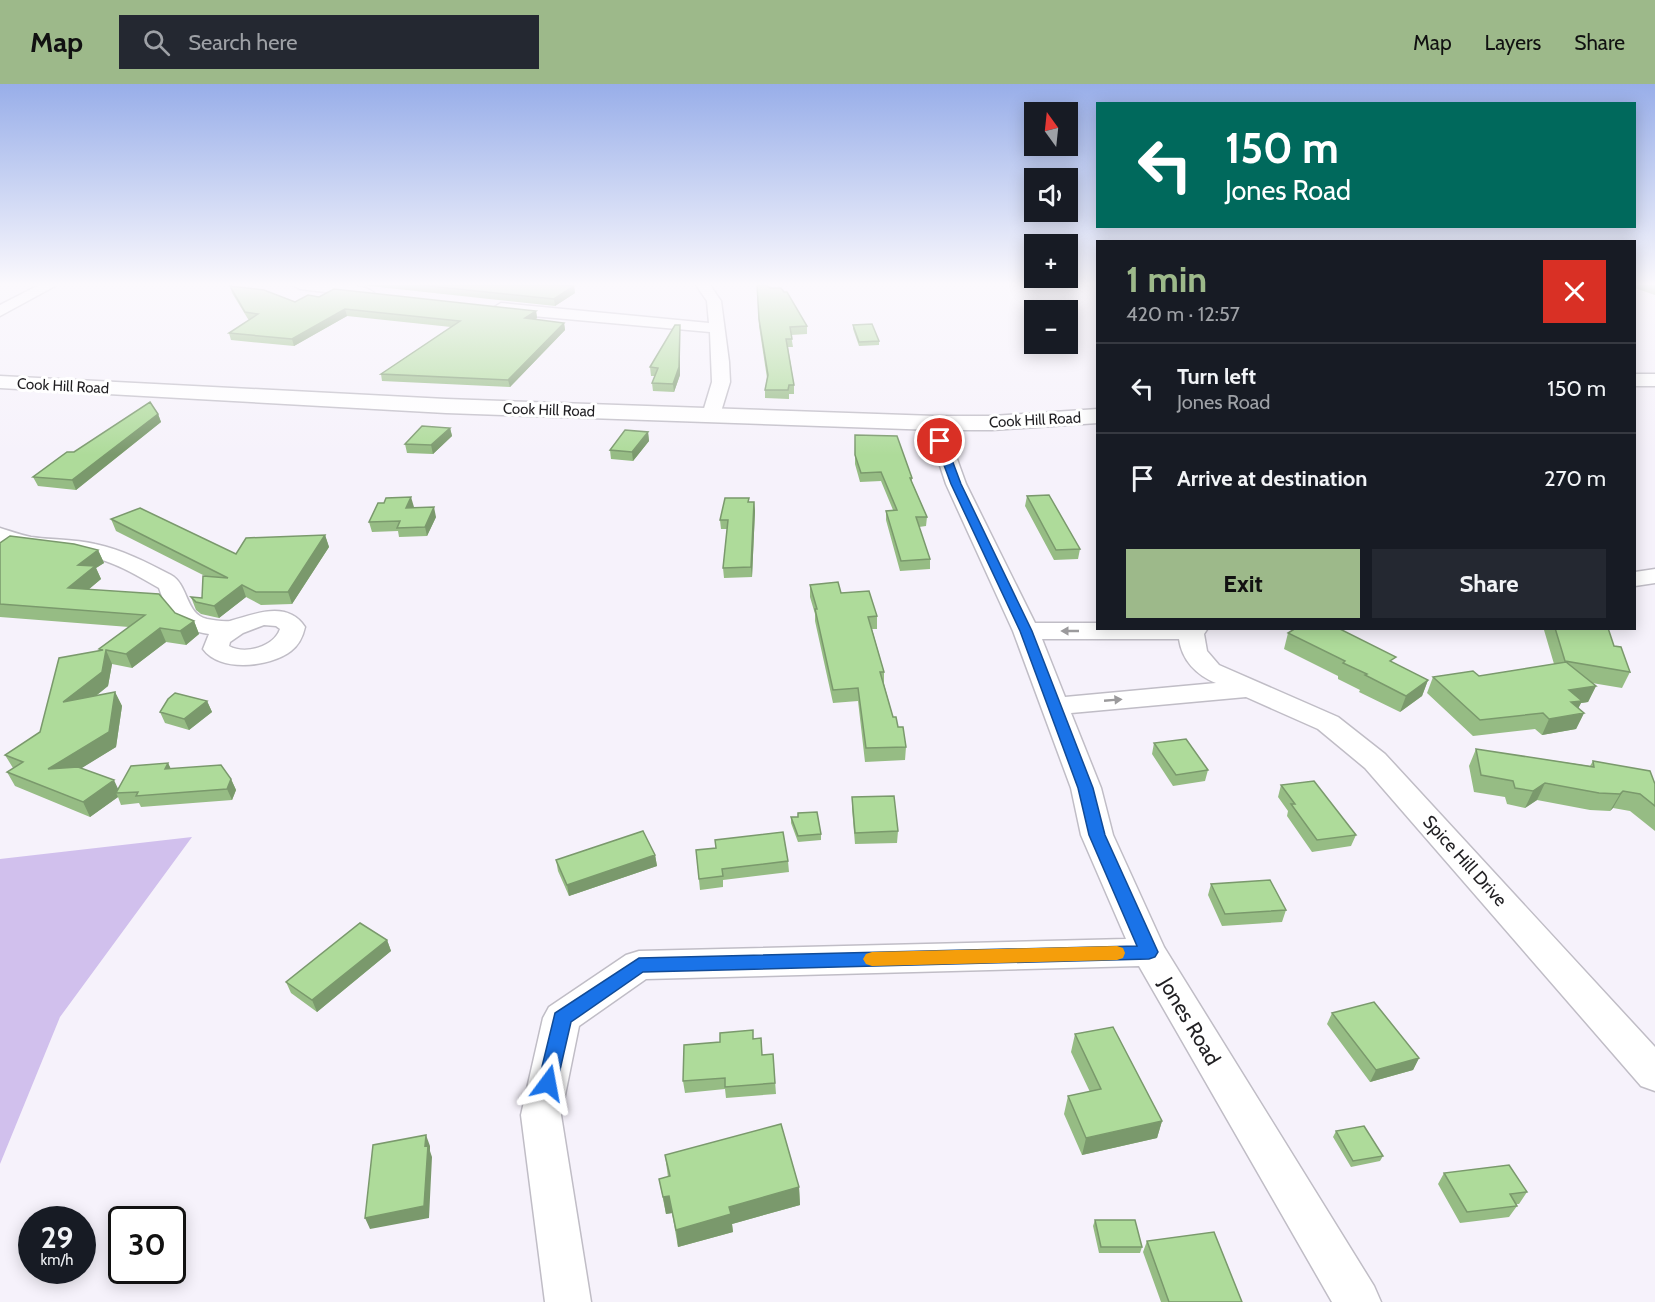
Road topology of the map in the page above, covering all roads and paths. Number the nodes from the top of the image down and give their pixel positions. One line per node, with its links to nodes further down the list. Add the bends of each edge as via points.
1 (719, 342): 5 (street, via 721,382)
2 (1636, 380): 3 (street)
3 (1655, 380)
4 (0, 382): 5 (street, Cook Hill Road, via 387,403)
5 (711, 415): 7 (street, Cook Hill Road)
6 (1096, 416): 7 (street, Cook Hill Road)
7 (935, 423): 13 (street, Jones Road, via 956,484)
8 (0, 535): 11 (street, via 27,543 93,550 126,560 170,584 181,614 189,620 198,626)
9 (1655, 576): 10 (street)
10 (1636, 579)
11 (229, 629)
12 (1194, 630): 13 (street, Spice Hill Drive, one-way to 13); 14 (street, Spice Hill Drive, via 1194,652 1210,671)
13 (1026, 631): 15 (street, Jones Road)
14 (1246, 688): 15 (street, Spice Hill Drive, one-way to 14); 17 (street, Spice Hill Drive, via 1328,723 1375,761)
15 (1054, 706): 16 (street, Jones Road, via 1086,788 1097,835)
16 (1149, 952): 18 (street, via 639,965 562,1018 543,1104 541,1114); 19 (street, Jones Road)
17 (1655, 1074)
18 (568, 1302)
19 (1358, 1302)

